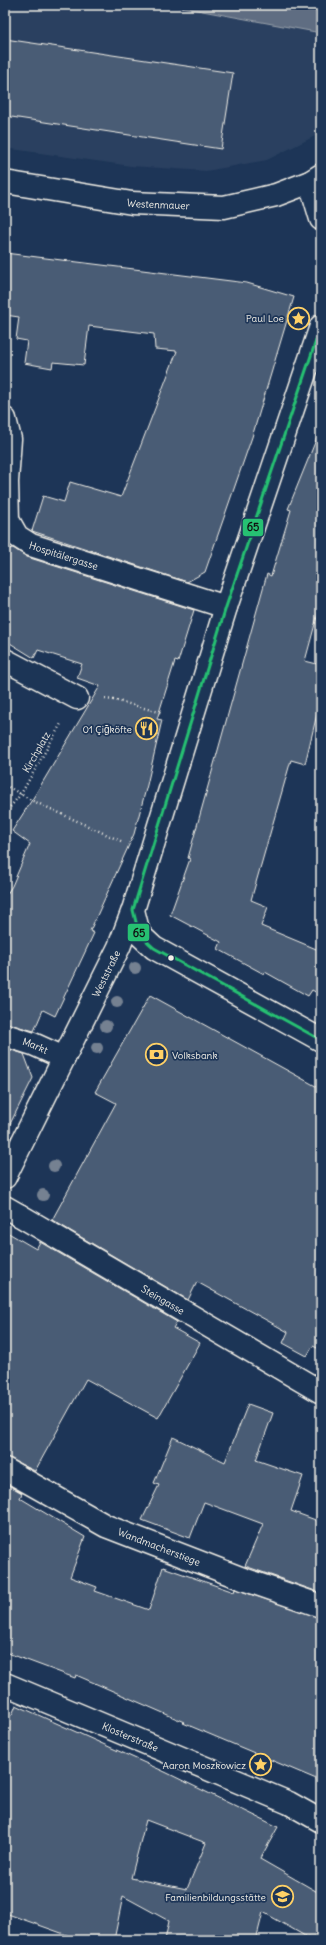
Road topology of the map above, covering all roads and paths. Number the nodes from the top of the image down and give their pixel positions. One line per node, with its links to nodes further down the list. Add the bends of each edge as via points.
1 (316, 178): 2 (street, Westenmauer, via 276,195 224,207 132,203); 3 (street)
2 (5, 182)
3 (321, 219)
4 (321, 326): 6 (street, Weststraße)
5 (5, 420): 6 (street, Hospitälergasse, via 10,439 8,520 16,536 32,545)
6 (226, 608): 9 (street, Weststraße)
7 (5, 660): 8 (street)
8 (77, 698): 9 (path, via 114,700); 11 (path, Kirchplatz)
9 (192, 722): 13 (street, Weststraße)
10 (5, 785): 11 (path)
11 (21, 794): 12 (path, Kirchplatz); 13 (path)
12 (5, 813)
13 (151, 855): 14 (street, Weststraße)
14 (133, 910): 16 (street, via 139,934 154,948); 17 (street, Weststraße, via 119,947)
15 (5, 1035): 17 (street, Markt, via 34,1044)
16 (321, 1040)
17 (64, 1058): 18 (street, Weststraße)
18 (5, 1177)
19 (12, 1211): 20 (street, Steingasse)
20 (321, 1392)
21 (5, 1469): 22 (street, Wandmacherstiege, via 106,1526)
22 (321, 1606)
23 (5, 1684): 24 (street, Klosterstraße, via 289,1803)
24 (321, 1821)

